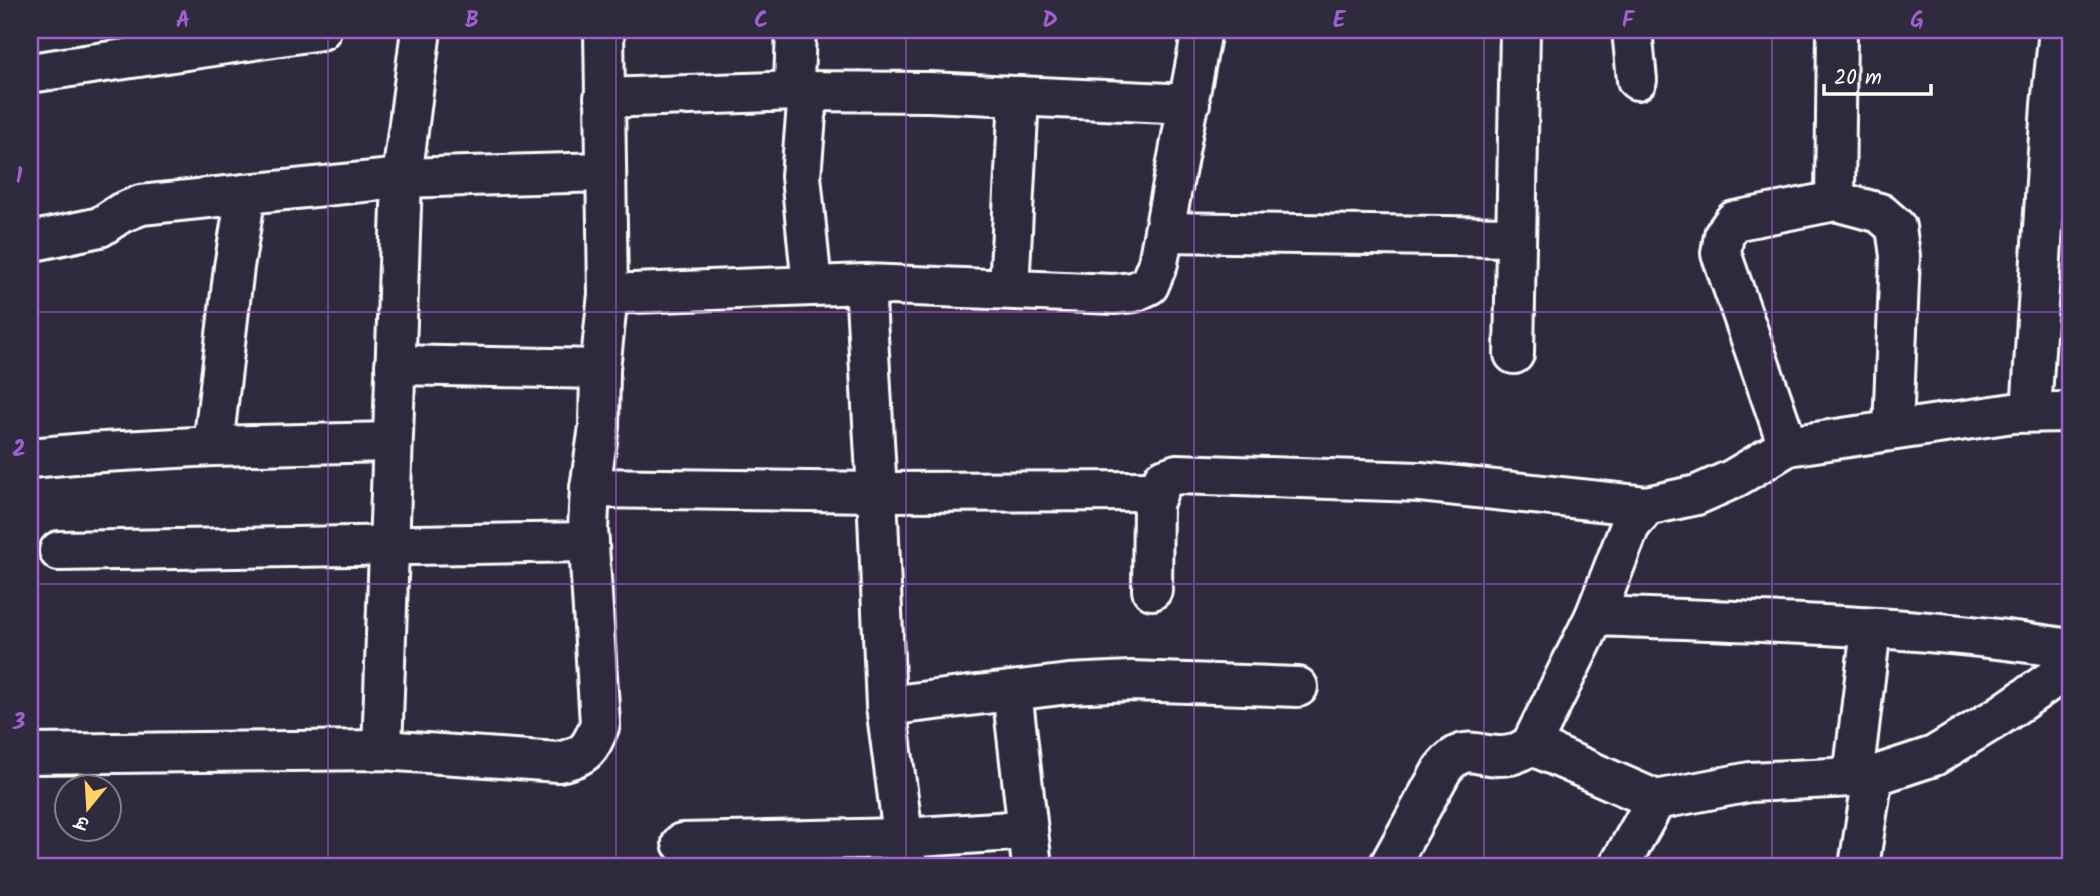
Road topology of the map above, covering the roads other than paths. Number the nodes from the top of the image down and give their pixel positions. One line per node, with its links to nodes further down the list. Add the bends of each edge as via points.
1 (321, 30): 10 (street)
2 (421, 30): 17 (street)
3 (604, 30): 14 (street)
4 (796, 30): 12 (street, via 794,82)
5 (1202, 30): 15 (street)
6 (1520, 30): 21 (street)
7 (1632, 30): 11 (street)
8 (1837, 30): 19 (street)
9 (2059, 30): 30 (street)
10 (30, 73)
11 (1637, 80)
12 (798, 91): 13 (street); 14 (street); 24 (street, via 807,105 801,176)
13 (1018, 96): 15 (street); 25 (street)
14 (604, 98): 16 (street)
15 (1190, 104): 20 (street)
16 (605, 172): 17 (street); 26 (street)
17 (402, 178): 18 (street); 28 (street)
18 (246, 194): 22 (street, via 141,205 100,227); 34 (street)
19 (1835, 201): 32 (street, via 1880,213 1896,227); 35 (street, via 1734,221 1724,235 1721,253)
20 (1164, 232): 21 (street); 25 (street, via 1149,285 1134,292)
21 (1516, 237): 27 (street)
22 (30, 242)
23 (865, 284): 24 (street); 25 (street); 39 (street)
24 (811, 286): 26 (street)
25 (1009, 289)
26 (608, 294): 29 (street)
27 (1514, 354)
28 (395, 365): 29 (street); 33 (street)
29 (600, 369): 37 (street, via 599,427)
30 (2031, 412): 31 (street); 32 (street)
31 (2070, 412)
32 (1893, 429): 35 (street)
33 (392, 442): 34 (street); 42 (street)
34 (213, 446): 36 (street)
35 (1788, 446): 40 (street, via 1697,495)
36 (30, 458)
37 (590, 488): 39 (street); 41 (street)
38 (1157, 491): 39 (street); 40 (street, via 1163,479 1177,474 1245,476 1420,482); 44 (street)
39 (877, 492): 51 (street)
40 (1646, 506): 45 (street, via 1630,526)
41 (589, 542): 42 (street); 53 (street, via 600,724 593,743 578,758 558,762)
42 (388, 544): 43 (street); 53 (street)
43 (60, 551)
44 (1152, 590)
45 (1595, 615): 46 (street); 52 (street)
46 (1871, 629): 47 (street, via 2005,638); 55 (street)
47 (2070, 649)
48 (2070, 667): 55 (street, via 1934,756)
49 (1298, 687): 50 (street, via 1131,681)
50 (1012, 691): 51 (street); 58 (street)
51 (886, 705): 59 (street)
52 (1531, 745): 56 (street); 60 (street, via 1513,755 1464,752 1452,757)
53 (382, 750): 54 (street)
54 (30, 754)
55 (1863, 776): 56 (street, via 1750,782); 62 (street)
56 (1656, 800): 61 (street)
57 (682, 843): 59 (street)
58 (1030, 848): 59 (street)
59 (905, 852)
60 (1389, 866)
61 (1619, 866)
62 (1859, 866)

